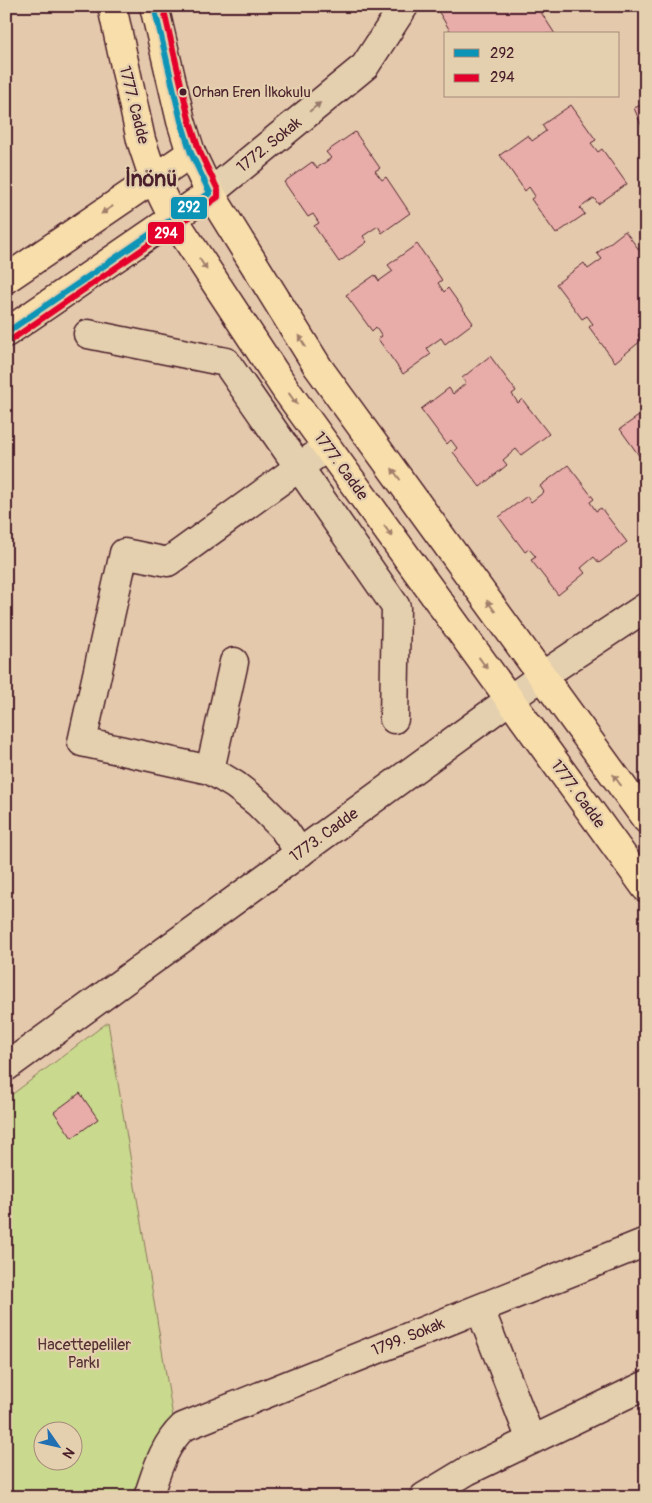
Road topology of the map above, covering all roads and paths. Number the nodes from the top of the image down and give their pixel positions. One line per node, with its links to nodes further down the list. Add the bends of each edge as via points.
1 (112, 6): 5 (main road, 1777. Cadde, via 128,89)
2 (154, 6): 4 (main road)
3 (404, 6): 6 (street, 1772. Sokak, one-way to 3, via 364,66)
4 (191, 153): 5 (main road); 6 (main road)
5 (154, 179): 7 (main road, 1777. Cadde); 8 (main road, one-way to 8)
6 (210, 193): 7 (main road); 15 (main road, one-way to 6, via 318,367)
7 (173, 218): 9 (main road); 11 (main road, 1777. Cadde, one-way to 11)
8 (6, 279)
9 (6, 333)
10 (88, 334): 12 (street, via 226,362)
11 (327, 447): 12 (street); 16 (main road, 1777. Cadde, one-way to 16)
12 (298, 468): 17 (street, via 396,607); 18 (street, via 168,562 124,553 82,742)
13 (646, 607): 15 (street, 1773. Cadde)
14 (234, 662): 18 (street)
15 (542, 676): 16 (street, 1773. Cadde); 19 (main road, one-way to 15)
16 (510, 700): 20 (street, 1773. Cadde); 21 (main road, 1777. Cadde)
17 (394, 718)
18 (210, 770): 20 (street, via 258,803 283,828)
19 (646, 819)
20 (300, 852): 22 (street, 1773. Cadde)
21 (646, 888)
22 (6, 1067)
23 (646, 1242): 24 (street, 1799. Sokak)
24 (480, 1308): 26 (street); 27 (street, 1799. Sokak, via 184,1427 172,1437 164,1452)
25 (646, 1385): 26 (street)
26 (531, 1440): 28 (street, via 467,1471)
27 (148, 1497)
28 (424, 1497)

